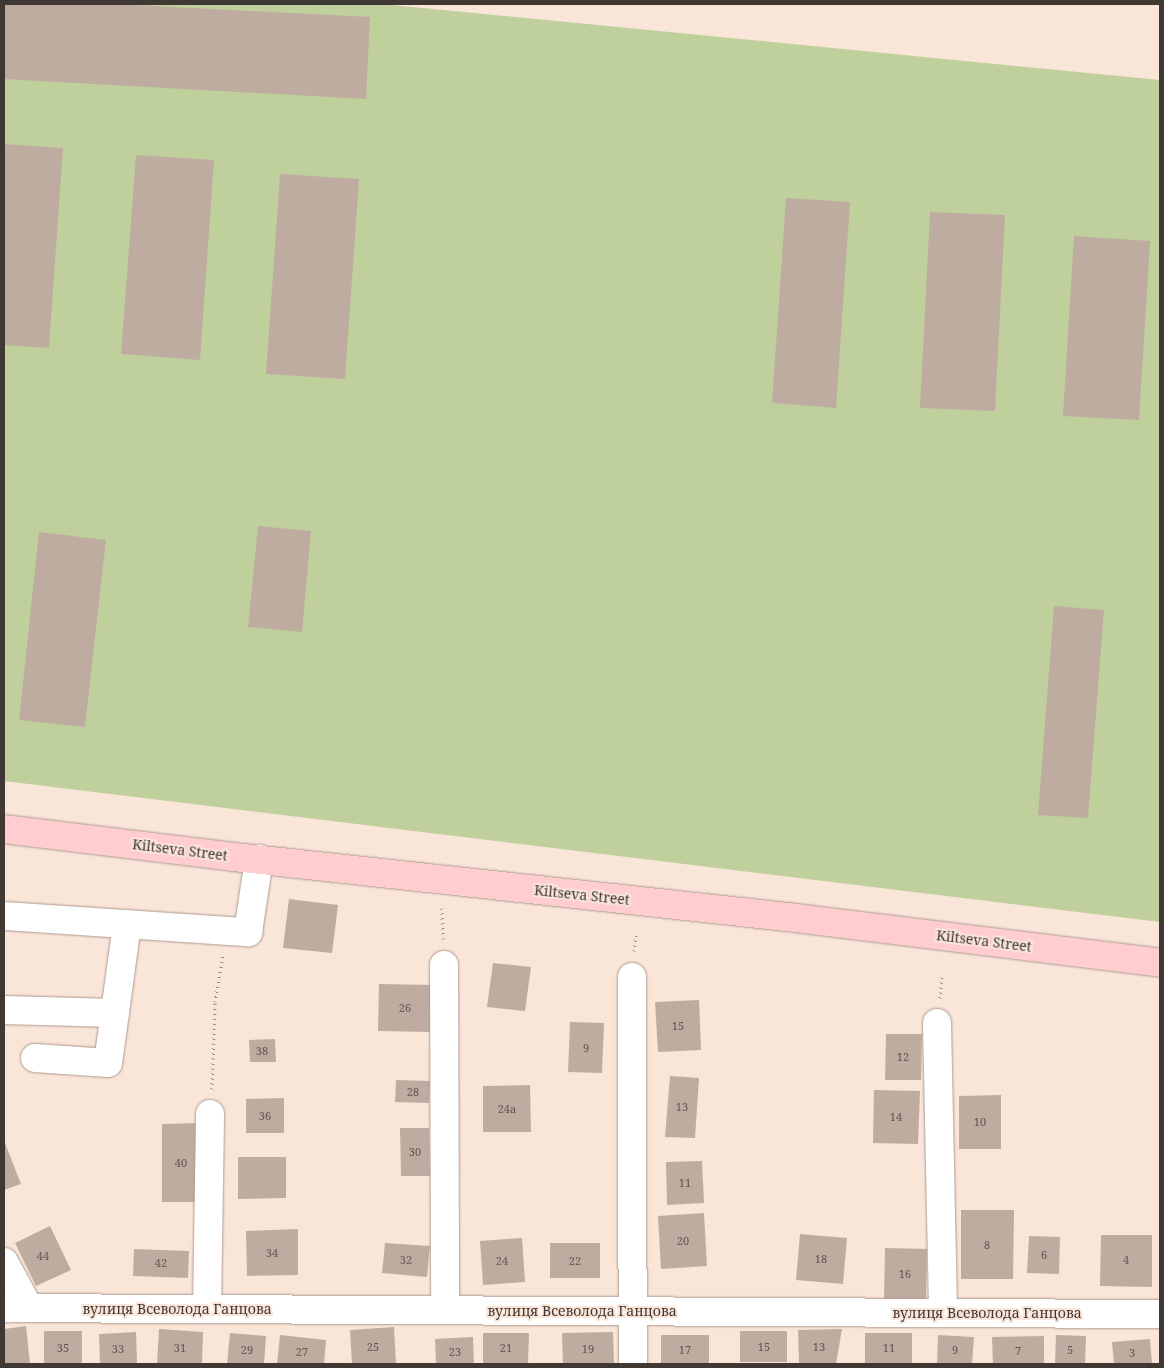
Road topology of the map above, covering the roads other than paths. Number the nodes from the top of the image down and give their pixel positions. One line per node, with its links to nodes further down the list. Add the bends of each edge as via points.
1 (4, 829): 2 (main road, Kiltseva Street)
2 (259, 859): 4 (street, via 248,932); 5 (main road, Kiltseva Street)
3 (4, 916): 4 (street)
4 (127, 924): 9 (street)
5 (1160, 963)
6 (444, 965): 16 (street)
7 (632, 977): 17 (street)
8 (4, 1010): 9 (street)
9 (115, 1013): 11 (street, via 108,1063)
10 (937, 1023): 18 (street)
11 (35, 1058)
12 (210, 1114): 15 (street)
13 (4, 1262): 14 (street)
14 (16, 1308): 15 (street, вулиця Всеволода Ганцова)
15 (207, 1309): 16 (street, вулиця Всеволода Ганцова)
16 (445, 1310): 17 (street, вулиця Всеволода Ганцова)
17 (631, 1311): 18 (street, вулиця Всеволода Ганцова); 20 (street)
18 (943, 1313): 19 (street, вулиця Всеволода Ганцова)
19 (1160, 1314)
20 (632, 1364)

